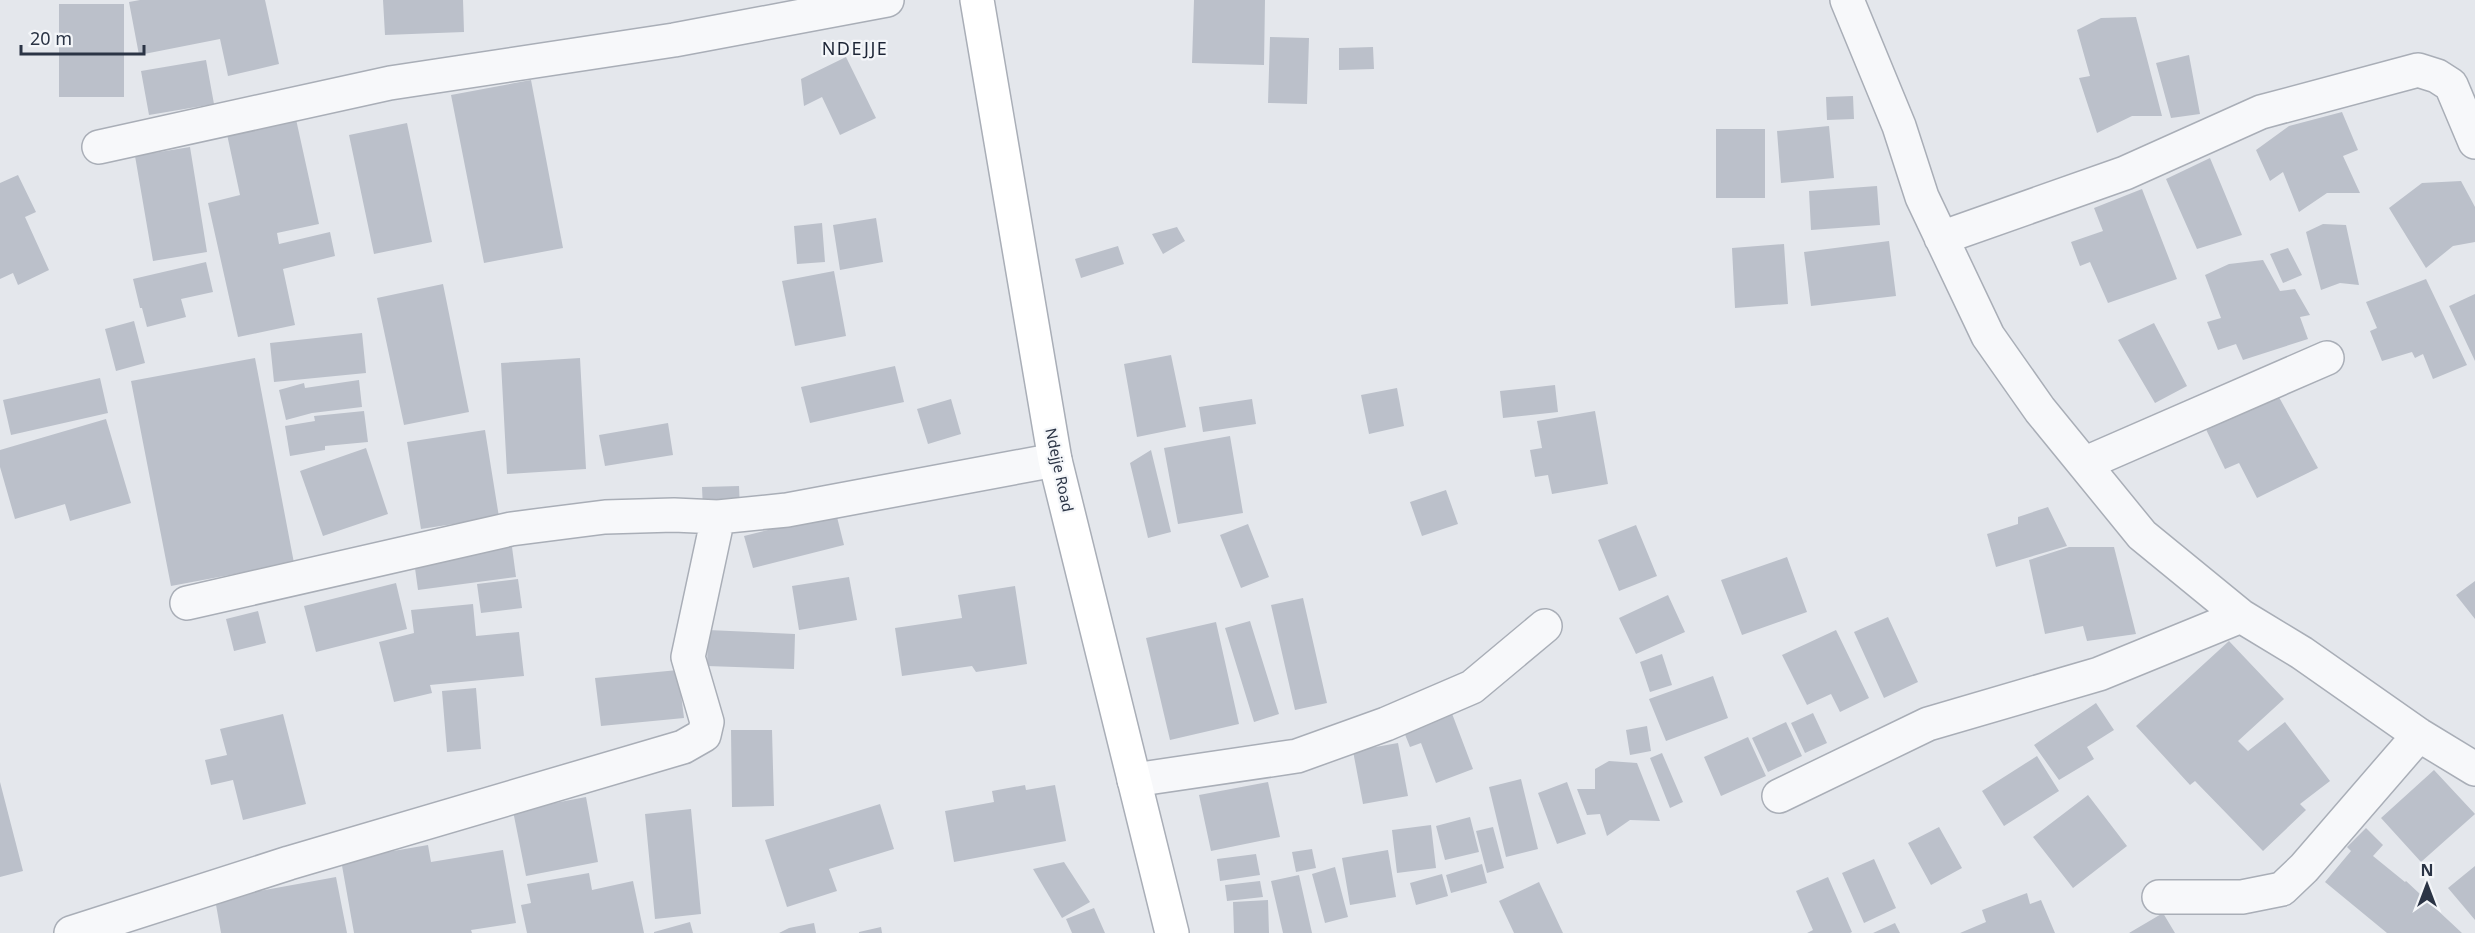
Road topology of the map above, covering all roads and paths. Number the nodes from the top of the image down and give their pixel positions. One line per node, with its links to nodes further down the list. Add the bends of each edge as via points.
1 (887, 0): 5 (street, via 674,40 390,83)
2 (976, 0): 8 (street, Ndejje Road)
3 (1847, 0): 6 (street)
4 (2475, 142): 6 (street, via 2451,85 2418,70 2261,112 2125,173)
5 (99, 147)
6 (1941, 238): 9 (street, via 1988,336 2040,410)
7 (2328, 358): 9 (street)
8 (1055, 460): 10 (street, via 787,510); 16 (street, Ndejje Road)
9 (2086, 463): 12 (street, via 2142,535)
10 (718, 518): 11 (street, via 605,518 511,529); 19 (street, via 688,657 707,722 704,735 683,747 289,863)
11 (187, 603)
12 (2241, 616): 14 (street, via 2302,653); 17 (street, via 2099,674 1928,724)
13 (1545, 626): 16 (street, via 1472,687 1386,724 1297,756)
14 (2419, 735): 15 (street); 18 (street, via 2282,889 2242,897)
15 (2475, 769)
16 (1134, 780): 21 (street, Ndejje Road)
17 (1779, 796)
18 (2159, 897)
19 (104, 928): 20 (street)
20 (71, 933)
21 (1172, 933)

